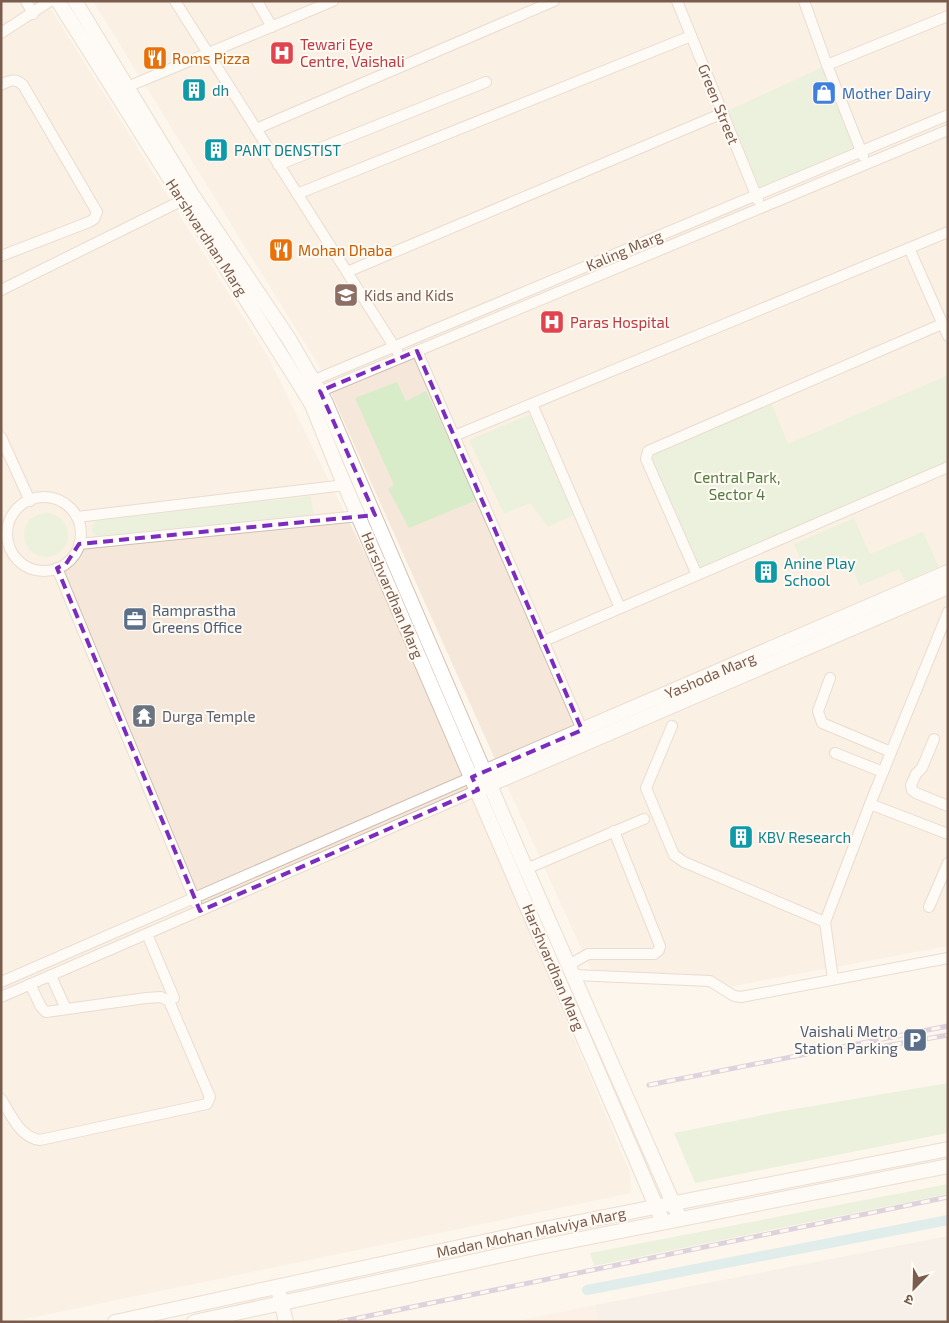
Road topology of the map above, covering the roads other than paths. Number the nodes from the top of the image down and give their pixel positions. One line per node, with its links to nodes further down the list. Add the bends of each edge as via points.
1 (26, 1): 11 (street)
2 (50, 1): 11 (street)
3 (58, 1): 30 (street, Harshvardhan Marg)
4 (75, 1): 20 (street, Harshvardhan Marg)
5 (175, 1): 16 (street)
6 (257, 1): 13 (street)
7 (333, 1): 13 (street)
8 (554, 1): 23 (street)
9 (677, 1): 15 (street, Green Street)
10 (804, 1): 17 (street)
11 (33, 14): 14 (street)
12 (948, 16): 17 (street)
13 (272, 27): 16 (street)
14 (1, 32)
15 (691, 36): 21 (street, Green Street); 28 (street)
16 (208, 54): 20 (street); 23 (street)
17 (827, 65): 25 (street)
18 (486, 82): 26 (street)
19 (1, 86): 34 (street, via 13,80 23,85 97,212 89,222)
20 (127, 87): 30 (street, Harshvardhan Marg)
21 (723, 113): 29 (street, Green Street); 35 (street)
22 (947, 118): 25 (street, Kaling Marg)
23 (256, 129): 26 (street)
24 (948, 130): 27 (street, Kaling Marg)
25 (861, 151): 27 (street); 29 (street, Kaling Marg)
26 (278, 164): 28 (street)
27 (866, 164): 31 (street, Kaling Marg)
28 (297, 194): 35 (street)
29 (756, 195): 31 (street, Green Street); 39 (street, Kaling Marg)
30 (188, 198): 36 (street); 42 (street, Harshvardhan Marg, via 289,339)
31 (761, 207): 40 (street, Kaling Marg)
32 (948, 232): 33 (street)
33 (909, 248): 37 (street); 43 (street)
34 (1, 256)
35 (347, 272): 39 (street)
36 (1, 290)
37 (942, 324): 38 (street); 58 (street, via 648,451 646,459)
38 (948, 336)
39 (394, 346): 41 (street); 42 (street, Kaling Marg)
40 (417, 351): 41 (street, Kaling Marg); 44 (street)
41 (401, 358): 42 (street, Kaling Marg)
42 (310, 388): 47 (street, Harshvardhan Marg); 48 (street, Harshvardhan Marg)
43 (532, 404): 44 (street); 60 (street)
44 (454, 436): 62 (street)
45 (1, 437): 49 (street)
46 (948, 467): 58 (street)
47 (361, 483): 48 (street); 50 (street, Harshvardhan Marg)
48 (345, 485): 51 (street, Harshvardhan Marg); 52 (street)
49 (30, 501): 52 (street, via 54,499 70,508); 53 (street)
50 (375, 515): 51 (street); 70 (street, Harshvardhan Marg)
51 (359, 516): 54 (street); 70 (street, Harshvardhan Marg)
52 (76, 517): 54 (street, via 80,525)
53 (5, 521): 55 (street)
54 (79, 544): 56 (street, via 73,557)
55 (6, 551): 56 (street, via 30,568 41,571)
56 (56, 568): 78 (street)
57 (948, 572): 65 (street, Yashoda Marg)
58 (697, 575): 60 (street)
59 (948, 587): 65 (street, Yashoda Marg)
60 (620, 608): 62 (street)
61 (948, 612): 67 (street)
62 (544, 641): 65 (street)
63 (830, 678): 67 (street, via 818,711 822,723)
64 (672, 726): 81 (street, via 646,788 674,855)
65 (585, 736): 70 (street, Yashoda Marg)
66 (934, 739): 72 (street, via 911,785 912,790)
67 (891, 752): 69 (street)
68 (835, 753): 69 (street)
69 (883, 772): 71 (street)
70 (481, 781): 77 (street, Harshvardhan Marg); 78 (street); 80 (street); 96 (street, Harshvardhan Marg)
71 (870, 804): 75 (street); 81 (street)
72 (948, 806)
73 (644, 819): 74 (street)
74 (614, 831): 77 (street); 84 (street, via 659,950 654,954 588,954)
75 (948, 834)
76 (948, 863): 79 (street)
77 (526, 869): 84 (street, Harshvardhan Marg)
78 (194, 898): 80 (street); 87 (street)
79 (929, 907)
80 (200, 911): 82 (street)
81 (825, 922): 86 (street)
82 (147, 934): 85 (street); 90 (street)
83 (948, 958): 86 (street)
84 (571, 970): 86 (street, via 710,980 738,997); 95 (street, Harshvardhan Marg)
85 (51, 976): 88 (street); 91 (street)
86 (833, 979)
87 (1, 982)
88 (30, 984): 89 (street); 91 (street, via 43,1010)
89 (1, 997)
90 (174, 998)
91 (66, 1009): 92 (street, via 165,998 210,1097 207,1104 40,1140 24,1134)
92 (1, 1099)
93 (948, 1149): 95 (street, Madan Mohan Malviya Marg)
94 (948, 1166): 97 (street, Madan Mohan Malviya Marg)
95 (673, 1203): 96 (street, Madan Mohan Malviya Marg); 97 (street, Harshvardhan Marg)
96 (656, 1206): 98 (street, Harshvardhan Marg); 99 (street, Madan Mohan Malviya Marg)
97 (680, 1219): 98 (street, Madan Mohan Malviya Marg)
98 (663, 1222): 100 (street, Madan Mohan Malviya Marg)
99 (277, 1286): 100 (street); 101 (street, Madan Mohan Malviya Marg)
100 (281, 1302): 102 (street, Madan Mohan Malviya Marg); 103 (street)
101 (115, 1322)
102 (194, 1322)
103 (286, 1322)

